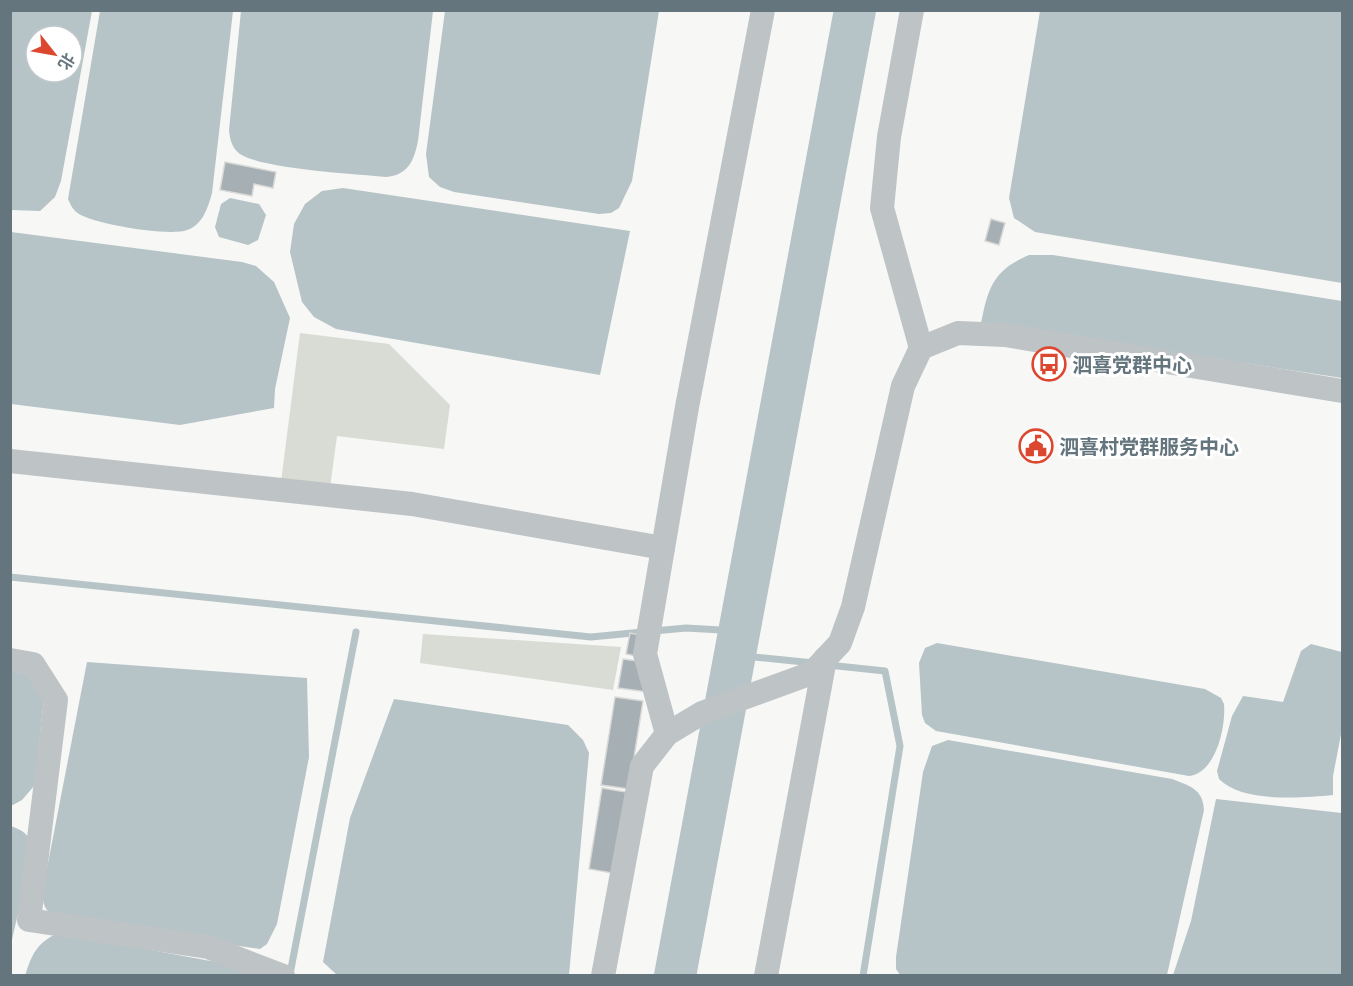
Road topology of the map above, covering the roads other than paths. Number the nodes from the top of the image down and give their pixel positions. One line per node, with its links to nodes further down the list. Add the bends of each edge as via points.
1 (763, 10): 6 (street)
2 (912, 10): 3 (street, via 889,137 882,208)
3 (921, 348): 4 (street, via 958,333 1005,334); 7 (street, via 903,386 853,607 840,643)
4 (1342, 391)
5 (10, 461): 6 (street, via 412,504)
6 (663, 548): 9 (street, via 645,654)
7 (825, 659): 9 (street, via 812,673 702,713); 12 (street)
8 (10, 660): 10 (street, via 33,664 56,700 29,920 208,947)
9 (667, 734): 11 (street, via 642,766)
10 (283, 975)
11 (603, 975)
12 (766, 975)

